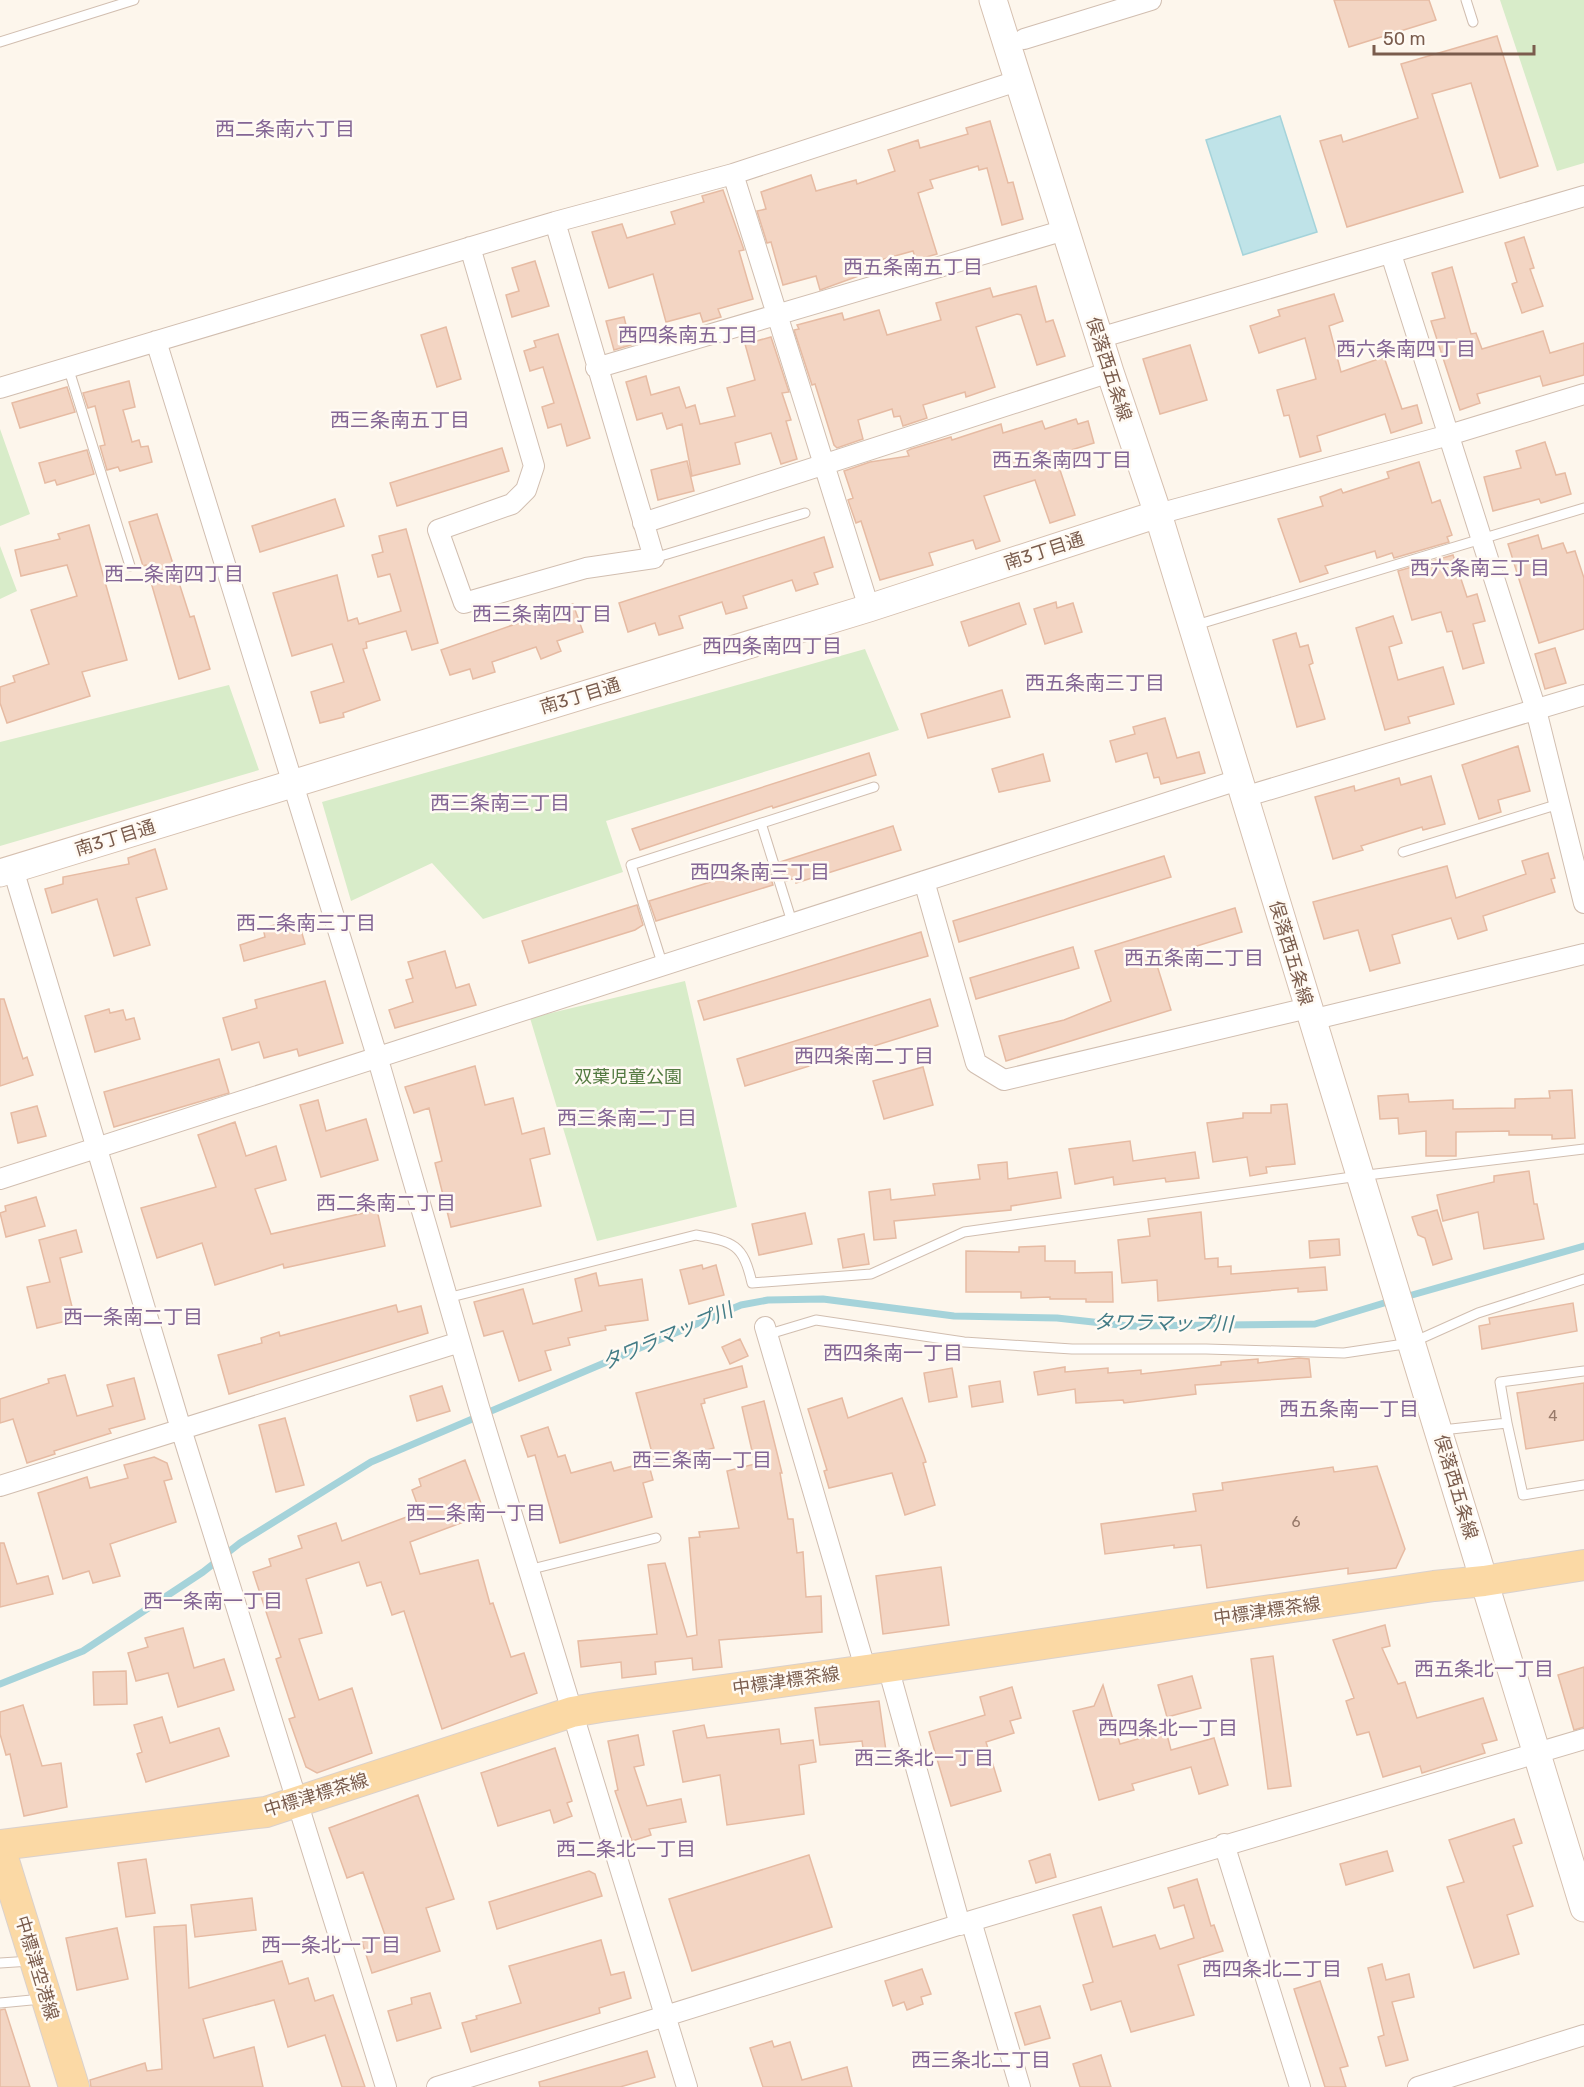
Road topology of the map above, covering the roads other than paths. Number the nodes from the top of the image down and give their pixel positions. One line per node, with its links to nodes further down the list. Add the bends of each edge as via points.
1 (134, 0): 7 (lane)
2 (993, 0): 8 (main road, 俣落西五条線)
3 (1151, 0): 6 (street)
4 (1466, 0): 5 (lane)
5 (1473, 22)
6 (1024, 39)
7 (0, 42)
8 (1017, 81): 9 (street); 12 (main road, 俣落西五条線)
9 (733, 174): 11 (street); 15 (street)
10 (1584, 196): 14 (street)
11 (555, 222): 13 (street); 19 (street)
12 (1065, 230): 15 (street); 16 (main road, 俣落西五条線)
13 (470, 247): 17 (street); 30 (street, via 534,466 526,490 512,504 438,530 464,603 586,568)
14 (1391, 254): 16 (street); 23 (street)
15 (776, 315): 19 (street); 24 (street)
16 (1099, 338): 20 (main road, 俣落西五条線)
17 (156, 341): 18 (street); 36 (street)
18 (68, 367): 21 (street); 31 (lane)
19 (596, 368): 28 (street)
20 (1110, 372): 24 (street); 27 (main road, 俣落西五条線)
21 (0, 388)
22 (1584, 394): 23 (street)
23 (1449, 435): 27 (street); 29 (street)
24 (823, 465): 28 (street); 32 (street)
25 (1584, 508): 29 (lane)
26 (805, 513): 30 (lane)
27 (1158, 514): 32 (main road, 南3丁目通); 33 (main road, 俣落西五条線)
28 (643, 523): 30 (street)
29 (1482, 541): 33 (lane); 35 (street)
30 (654, 558)
31 (130, 566)
32 (868, 608): 36 (main road, 南3丁目通)
33 (1192, 626): 38 (main road, 俣落西五条線)
34 (1584, 695): 35 (street)
35 (1536, 710): 38 (street); 39 (street)
36 (294, 783): 42 (main road, 南3丁目通); 49 (street)
37 (874, 787): 40 (lane)
38 (1241, 788): 43 (street); 48 (main road, 俣落西五条線)
39 (1559, 804): 41 (lane); 44 (street)
40 (761, 823): 45 (lane); 47 (lane, via 631,865)
41 (1403, 852)
42 (6, 871): 50 (street)
43 (924, 881): 45 (street); 48 (street, via 976,1063 1004,1080)
44 (1584, 903)
45 (792, 922): 47 (street)
46 (1584, 954): 48 (street)
47 (663, 966): 49 (street)
48 (1310, 1014): 52 (main road, 俣落西五条線)
49 (378, 1056): 50 (street); 55 (street)
50 (96, 1149): 53 (street); 61 (street)
51 (1584, 1149): 52 (lane)
52 (1359, 1176): 55 (lane, via 964,1232 871,1274 752,1283 746,1257 726,1240 696,1236); 57 (main road, 俣落西五条線)
53 (0, 1179)
54 (1584, 1280): 57 (lane)
55 (447, 1298): 58 (street)
56 (765, 1331): 57 (lane, via 816,1320 964,1342 1072,1349 1344,1353); 69 (street)
57 (1408, 1333): 62 (main road, 俣落西五条線)
58 (460, 1342): 61 (street); 67 (street)
59 (1584, 1371): 60 (lane, via 1500,1382)
60 (1507, 1423): 62 (lane); 63 (lane, via 1523,1495)
61 (181, 1429): 64 (street); 73 (street)
62 (1439, 1431): 68 (main road, 俣落西五条線)
63 (1584, 1485)
64 (0, 1486)
65 (656, 1538): 67 (lane)
66 (1584, 1565): 68 (main road, 中標津標茶線)
67 (528, 1570): 70 (street)
68 (1484, 1581): 69 (main road, 中標津標茶線); 72 (main road, 俣落西五条線)
69 (877, 1669): 70 (main road, 中標津標茶線); 77 (street)
70 (572, 1712): 73 (main road, 中標津標茶線); 82 (street)
71 (1584, 1739): 72 (street)
72 (1535, 1753): 74 (street); 76 (main road, 俣落西五条線)
73 (298, 1803): 75 (main road, 中標津標茶線, via 266,1812); 85 (street)
74 (1224, 1844): 77 (street); 89 (street)
75 (0, 1846): 78 (main road, 中標津空港線)
76 (1584, 1908)
77 (965, 1923): 82 (street); 88 (street)
78 (35, 1960): 79 (lane); 80 (main road, 中標津空港線)
79 (0, 1963)
80 (47, 1998): 81 (lane); 84 (main road, 中標津空港線)
81 (0, 2003)
82 (665, 2015): 86 (street); 87 (street)
83 (1584, 2036): 90 (street)
84 (74, 2087)
85 (386, 2087)
86 (437, 2087)
87 (687, 2087)
88 (1020, 2087)
89 (1300, 2087)
90 (1418, 2087)

